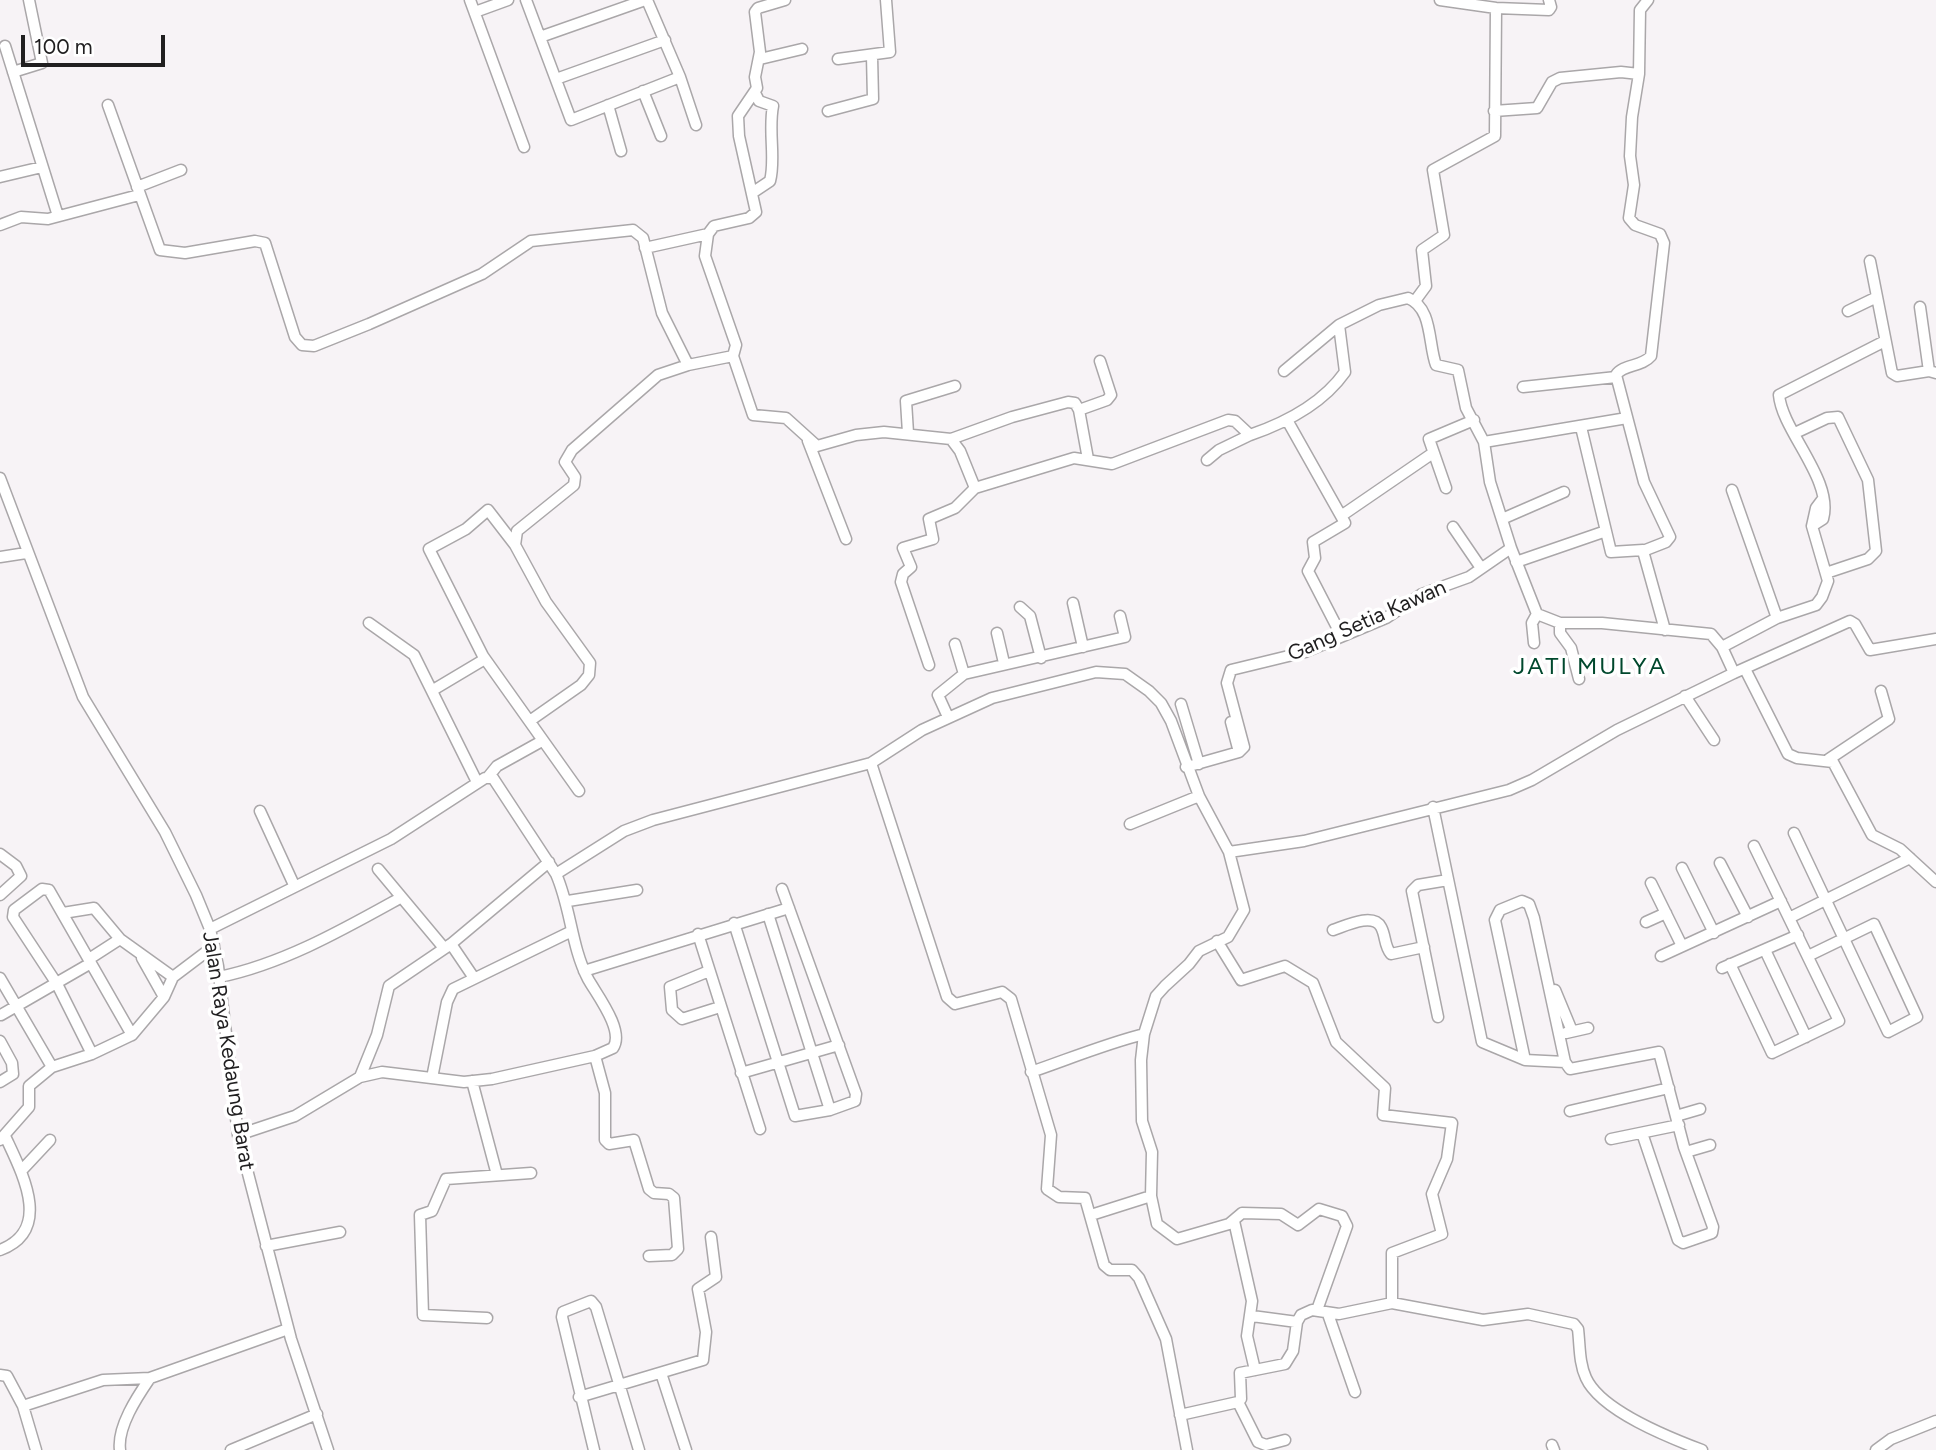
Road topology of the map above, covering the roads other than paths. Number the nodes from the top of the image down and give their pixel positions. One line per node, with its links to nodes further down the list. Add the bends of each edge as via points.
1 (29, 0): 21 (street, via 42,63)
2 (470, 0): 13 (street)
3 (508, 0): 13 (street)
4 (526, 0): 14 (street)
5 (646, 0): 14 (street); 15 (street)
6 (785, 0): 11 (street)
7 (886, 0): 18 (street, via 891,51)
8 (1440, 0): 12 (street)
9 (1549, 0): 12 (street, via 1549,10)
10 (1648, 0): 22 (street, via 1640,10)
11 (757, 4): 19 (street)
12 (1496, 8): 30 (street)
13 (475, 12): 33 (street)
14 (540, 37): 24 (street)
15 (665, 40): 23 (street); 24 (street)
16 (5, 46): 21 (street)
17 (802, 49): 19 (street)
18 (872, 56): 20 (street); 29 (street, via 873,99)
19 (760, 59): 26 (street)
20 (838, 59)
21 (13, 72): 35 (street)
22 (1639, 74): 30 (street, via 1560,78 1550,84 1541,106 1534,110); 56 (street, via 1632,117 1634,185 1629,218 1634,225 1660,234 1664,243 1651,356 1618,371)
23 (680, 77): 25 (street); 31 (street)
24 (556, 79): 28 (street, via 571,120)
25 (643, 91): 28 (street); 32 (street)
26 (755, 93): 39 (street, via 738,116); 39 (street, via 759,101 773,106 769,121 772,168 770,181)
27 (108, 105): 38 (street)
28 (608, 105): 34 (street)
29 (828, 111)
30 (1494, 111): 46 (street, via 1494,138 1433,170 1444,235 1422,250 1426,286)
31 (696, 125)
32 (661, 136)
33 (524, 147)
34 (621, 151)
35 (42, 167): 37 (street); 40 (street)
36 (181, 170): 38 (street)
37 (0, 177)
38 (138, 191): 40 (street); 43 (street, via 161,252 265,243 295,337 307,346 482,274 531,241 629,229 641,234)
39 (752, 193): 42 (street, via 752,217 713,226)
40 (58, 216): 41 (street, via 21,217)
41 (0, 225)
42 (708, 234): 43 (street); 51 (street, via 705,256 736,345)
43 (645, 247): 53 (street, via 662,313)
44 (1870, 261): 45 (street)
45 (1877, 297): 48 (street); 50 (street)
46 (1415, 301): 49 (street, via 1389,302); 61 (street, via 1427,323 1436,365 1458,370 1465,405)
47 (1920, 307): 55 (street)
48 (1848, 311)
49 (1339, 325): 54 (street); 62 (street, via 1345,372)
50 (1885, 341): 55 (street, via 1893,374); 65 (street, via 1781,392 1779,399)
51 (733, 356): 53 (street); 67 (street, via 753,415 783,417)
52 (1100, 361): 59 (street, via 1111,398)
53 (688, 365): 83 (street, via 657,375 572,450 565,462 575,477 574,485 517,530)
54 (1284, 371)
55 (1933, 372)
56 (1616, 377): 58 (street); 60 (street)
57 (955, 386): 64 (street, via 906,401)
58 (1523, 387)
59 (1079, 410): 68 (street, via 1072,402 1056,404); 71 (street)
60 (1627, 418): 63 (street); 85 (street, via 1644,482 1670,537)
61 (1474, 419): 69 (street); 70 (street, via 1430,437)
62 (1287, 420): 66 (street); 78 (street)
63 (1581, 427): 69 (street); 81 (street)
64 (908, 433): 67 (street, via 856,435 821,446); 68 (street)
65 (1795, 433): 90 (street, via 1822,500 1823,519 1812,526); 90 (street, via 1838,417 1868,480 1876,551 1868,559)
66 (1250, 435): 71 (street, via 1228,420 1112,464); 72 (street)
67 (807, 439): 82 (street)
68 (951, 439): 74 (street)
69 (1484, 442): 79 (street)
70 (1433, 453): 75 (street); 78 (street)
71 (1088, 459): 74 (street, via 1064,460)
72 (1207, 460)
73 (0, 478): 86 (street, Jalan Raya Kedaung Barat)
74 (975, 488): 109 (street, via 955,508 929,519 933,539 903,548 911,567 901,582)
75 (1446, 488)
76 (1732, 490): 95 (street)
77 (1564, 492): 79 (street)
78 (1341, 516): 100 (street, via 1344,526 1312,542 1315,558 1308,571)
79 (1502, 519): 84 (street)
80 (1453, 527): 89 (street)
81 (1606, 531): 85 (street, via 1611,553); 88 (street)
82 (846, 539)
83 (515, 545): 107 (street, via 488,510 466,529 429,549); 119 (street, via 546,602 590,663 589,675 580,685)
84 (1511, 548): 88 (street); 89 (street, Gang Setia Kawan)
85 (1643, 550): 98 (street)
86 (26, 553): 87 (street); 162 (street, Jalan Raya Kedaung Barat, via 83,697 165,832)
87 (1, 559)
88 (1516, 562): 93 (street)
89 (1481, 568): 100 (street, Gang Setia Kawan, via 1454,584 1422,594 1386,618)
90 (1826, 573): 95 (street, via 1826,589 1816,605)
91 (1073, 603): 104 (street)
92 (1020, 607): 106 (street, via 1030,616)
93 (1537, 614): 97 (street); 102 (street, via 1532,623)
94 (1120, 616): 104 (street, via 1125,637)
95 (1777, 618): 105 (street)
96 (369, 623): 113 (street, via 414,655)
97 (1559, 623): 98 (street); 112 (street)
98 (1665, 630): 105 (street, via 1711,634)
99 (997, 633): 108 (street)
100 (1341, 635): 122 (street, Gang Setia Kawan, via 1305,652 1231,670 1227,682 1244,744)
101 (1936, 639): 110 (street, via 1870,650 1850,621)
102 (1534, 643)
103 (955, 644): 111 (street)
104 (1083, 646): 106 (street)
105 (1722, 647): 110 (street)
106 (1041, 658): 108 (street)
107 (485, 659): 113 (street); 119 (street)
108 (1004, 663): 111 (street)
109 (929, 665)
110 (1740, 671): 116 (street); 123 (street, via 1788,754)
111 (964, 674): 118 (street, via 938,694)
112 (1579, 678)
113 (433, 690): 127 (street)
114 (1881, 691): 123 (street, via 1889,720)
115 (1223, 692): 122 (street)
116 (1685, 696): 120 (street); 130 (street, via 1532,780 1483,797)
117 (1181, 704): 125 (street)
118 (948, 717): 124 (street); 126 (street, via 992,698 1096,672 1125,674 1161,703)
119 (531, 720): 121 (street)
120 (1714, 740)
121 (542, 741): 127 (street); 128 (street)
122 (1239, 752): 125 (street)
123 (1829, 759): 137 (street, via 1838,767 1872,835)
124 (871, 763): 142 (street, via 653,820 624,831); 209 (street, via 948,1000 958,1003 999,992 1009,995)
125 (1199, 764): 126 (street)
126 (1186, 767): 129 (street)
127 (483, 779): 138 (street, via 494,778); 146 (street, via 391,839)
128 (579, 791)
129 (1199, 796): 132 (street); 135 (street)
130 (1433, 807): 135 (street, via 1304,841); 143 (street)
131 (260, 811): 146 (street)
132 (1130, 824)
133 (1794, 832): 153 (street)
134 (1755, 846): 152 (street)
135 (1229, 852): 170 (street, via 1244,910 1228,937)
136 (0, 855): 149 (street, via 16,866 21,876)
137 (1910, 858): 144 (street); 153 (street)
138 (549, 862): 142 (street); 172 (street)
139 (1720, 863): 158 (street)
140 (1682, 868): 165 (street)
141 (378, 869): 150 (street)
142 (556, 874): 151 (street)
143 (1448, 880): 174 (street, via 1418,885 1412,891); 205 (street, via 1482,1042)
144 (1936, 882)
145 (1651, 883): 156 (street)
146 (294, 886): 162 (street)
147 (782, 889): 154 (street)
148 (637, 890): 151 (street)
149 (0, 895)
150 (400, 898): 172 (street); 182 (street, via 341,931 257,967)
151 (568, 901): 164 (street)
152 (1781, 901): 158 (street); 159 (street)
153 (1826, 901): 159 (street); 169 (street)
154 (789, 908): 157 (street); 201 (street)
155 (63, 913): 168 (street, via 94,908); 179 (street); 188 (street, via 45,888 13,913)
156 (1666, 913): 160 (street); 173 (street)
157 (768, 914): 161 (street); 202 (street)
158 (1748, 917): 165 (street)
159 (1789, 918): 167 (street)
160 (1646, 922)
161 (733, 923): 166 (street); 206 (street)
162 (209, 929): 171 (street, Jalan Raya Kedaung Barat)
163 (1334, 930): 174 (street, via 1374,921 1391,954)
164 (572, 931): 183 (street); 187 (street)
165 (1714, 933): 173 (street)
166 (698, 934): 183 (street); 184 (street)
167 (1798, 935): 175 (street); 178 (street)
168 (120, 939): 176 (street); 179 (street)
169 (1844, 940): 169 (street, via 1888,1032 1917,1017 1874,924); 178 (street)
170 (1217, 941): 196 (street, via 1199,951 1156,996); 240 (street, via 1241,980 1285,966 1313,983 1336,1042 1385,1088 1383,1115 1452,1123 1447,1158 1432,1194 1442,1234 1392,1253)
171 (214, 946): 180 (street); 182 (street, Jalan Raya Kedaung Barat)
172 (448, 946): 187 (street); 211 (street, via 389,986 377,1035)
173 (1682, 946): 177 (street)
174 (1424, 947): 193 (street)
175 (1765, 950): 199 (street); 199 (street, via 1726,966 1772,1053)
176 (140, 956): 185 (street); 189 (street)
177 (1661, 956)
178 (1808, 956): 199 (street, via 1839,1021)
179 (90, 961): 188 (street); 197 (street)
180 (191, 964): 182 (street); 185 (street)
181 (1544, 965): 195 (street); 198 (street); 205 (street, via 1527,901 1500,911 1495,920)
182 (218, 971): 222 (street, Jalan Raya Kedaung Barat)
183 (584, 971): 204 (street, via 616,1032 615,1046)
184 (709, 971): 191 (street); 191 (street, via 671,986 672,1010 682,1019)
185 (173, 977): 189 (street)
186 (0, 978): 190 (street)
187 (474, 978): 212 (street, via 453,989 447,1002)
188 (57, 984): 190 (street); 203 (street)
189 (164, 997): 197 (street)
190 (17, 1007): 192 (street); 208 (street)
191 (720, 1007): 210 (street)
192 (1, 1015)
193 (1438, 1017)
194 (1588, 1028): 195 (street)
195 (1572, 1031): 198 (street)
196 (1144, 1034): 209 (street); 231 (street, via 1142,1121 1152,1152)
197 (132, 1035): 203 (street)
198 (1559, 1035): 207 (street)
199 (1806, 1037)
200 (0, 1041): 214 (street, via 13,1074)
201 (839, 1045): 202 (street); 217 (street, via 856,1100)
202 (811, 1052): 206 (street); 217 (street)
203 (92, 1054): 208 (street)
204 (595, 1056): 213 (street); 239 (street, via 605,1093 605,1140 610,1144 634,1140 649,1189 674,1198 678,1249 672,1255)
205 (1525, 1060): 207 (street)
206 (776, 1062): 210 (street); 217 (street, via 795,1116)
207 (1565, 1062): 215 (street, via 1567,1068 1574,1069 1659,1052)
208 (51, 1067): 223 (street, via 29,1086 29,1107)
209 (1031, 1072): 232 (street, via 1053,1142 1047,1189 1059,1197 1083,1196)
210 (741, 1073): 220 (street)
211 (360, 1076): 212 (street, via 382,1072); 222 (street, via 295,1116)
212 (432, 1078): 213 (street)
213 (472, 1081): 230 (street)
214 (0, 1082)
215 (1669, 1088): 218 (street); 219 (street)
216 (1700, 1109): 219 (street)
217 (830, 1110)
218 (1570, 1111)
219 (1677, 1121): 221 (street); 227 (street)
220 (760, 1129)
221 (1642, 1133): 224 (street); 227 (street, via 1677,1237 1684,1243 1713,1230)
222 (238, 1135): 237 (street, Jalan Raya Kedaung Barat)
223 (2, 1138): 228 (street)
224 (1611, 1139)
225 (50, 1140): 228 (street)
226 (1710, 1145): 227 (street)
227 (1686, 1152)
228 (21, 1171): 238 (street, via 31,1208 28,1224)
229 (531, 1173): 230 (street)
230 (497, 1175): 243 (street, via 446,1179 432,1211 420,1215 423,1315)
231 (1151, 1196): 232 (street); 233 (street, via 1157,1224 1176,1239)
232 (1091, 1215): 256 (street, via 1104,1265 1111,1270 1132,1270 1166,1339)
233 (1234, 1221): 241 (street, via 1242,1213 1281,1214 1300,1225 1321,1209 1345,1220); 242 (street)
234 (340, 1232): 237 (street)
235 (0, 1237): 238 (street)
236 (711, 1237): 247 (street, via 716,1277 698,1289 706,1332 703,1360)
237 (266, 1246): 245 (street, Jalan Raya Kedaung Barat)
238 (2, 1249)
239 (649, 1256)
240 (1392, 1303): 241 (street); 267 (street, via 1483,1320 1528,1314 1574,1324 1584,1374 1597,1393 1676,1442)
241 (1322, 1312): 244 (street, via 1304,1313); 251 (street)
242 (1252, 1316): 244 (street); 246 (street, via 1247,1336)
243 (487, 1318)
244 (1297, 1322): 246 (street, via 1293,1351 1286,1363)
245 (288, 1329): 249 (street); 255 (street, Jalan Raya Kedaung Barat)
246 (1255, 1370): 253 (street, via 1239,1374)
247 (661, 1373): 250 (street); 265 (street)
248 (0, 1375): 254 (street, via 7,1376)
249 (150, 1378): 254 (street, via 103,1380); 260 (street, via 136,1398 119,1441)
250 (619, 1386): 252 (street); 252 (street, via 596,1307 589,1301 562,1314); 264 (street)
251 (1354, 1392)
252 (579, 1397): 263 (street)
253 (1238, 1402): 256 (street); 258 (street, via 1258,1442 1266,1445)
254 (23, 1406): 259 (street)
255 (317, 1414): 261 (street); 262 (street, Jalan Raya Kedaung Barat)
256 (1180, 1415): 266 (street)
257 (1936, 1421): 268 (street)
258 (1285, 1440)
259 (36, 1450)
260 (120, 1450)
261 (231, 1450)
262 (328, 1450)
263 (594, 1450)
264 (639, 1450)
265 (686, 1450)
266 (1187, 1450)
267 (1702, 1450)
268 (1876, 1450)

